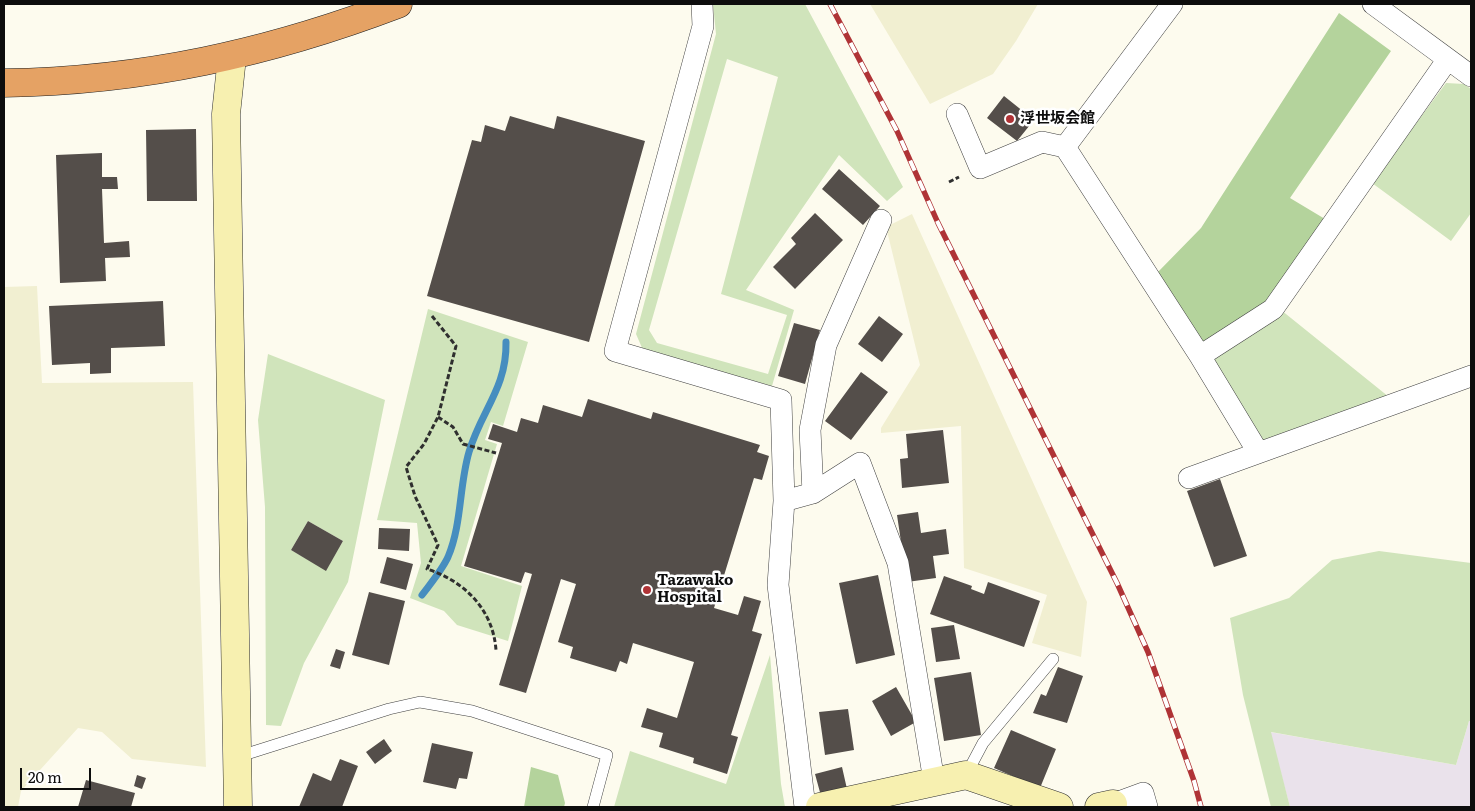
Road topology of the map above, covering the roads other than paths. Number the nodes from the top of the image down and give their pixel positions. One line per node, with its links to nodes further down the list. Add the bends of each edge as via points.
1 (398, 4): 5 (highway, via 333,29)
2 (702, 4): 17 (street, via 703,26 616,351 781,400)
3 (1172, 4): 10 (street)
4 (1373, 4): 6 (street)
5 (232, 57): 8 (highway, via 132,74); 19 (street, via 226,114)
6 (1448, 59): 7 (street); 12 (street, via 1273,309)
7 (1471, 76)
8 (4, 83)
9 (957, 114): 10 (street, via 980,168 1042,142)
10 (1065, 147): 12 (street)
11 (881, 220): 16 (street, via 826,345 810,430)
12 (1200, 356): 14 (street)
13 (1471, 376): 14 (street)
14 (1258, 452): 15 (street)
15 (1189, 478)
16 (813, 493): 17 (street); 21 (street, via 860,463 898,563)
17 (784, 501): 25 (street, via 778,585)
18 (1053, 659): 20 (lane, via 983,743)
19 (236, 757): 23 (street); 24 (lane, via 420,702 472,711 607,755)
20 (966, 775): 21 (street); 27 (street)
21 (934, 781): 26 (street)
22 (1106, 806): 28 (street, via 1143,793)
23 (238, 807)
24 (593, 807)
25 (805, 807)
26 (820, 807)
27 (1059, 807)
28 (1147, 807)

